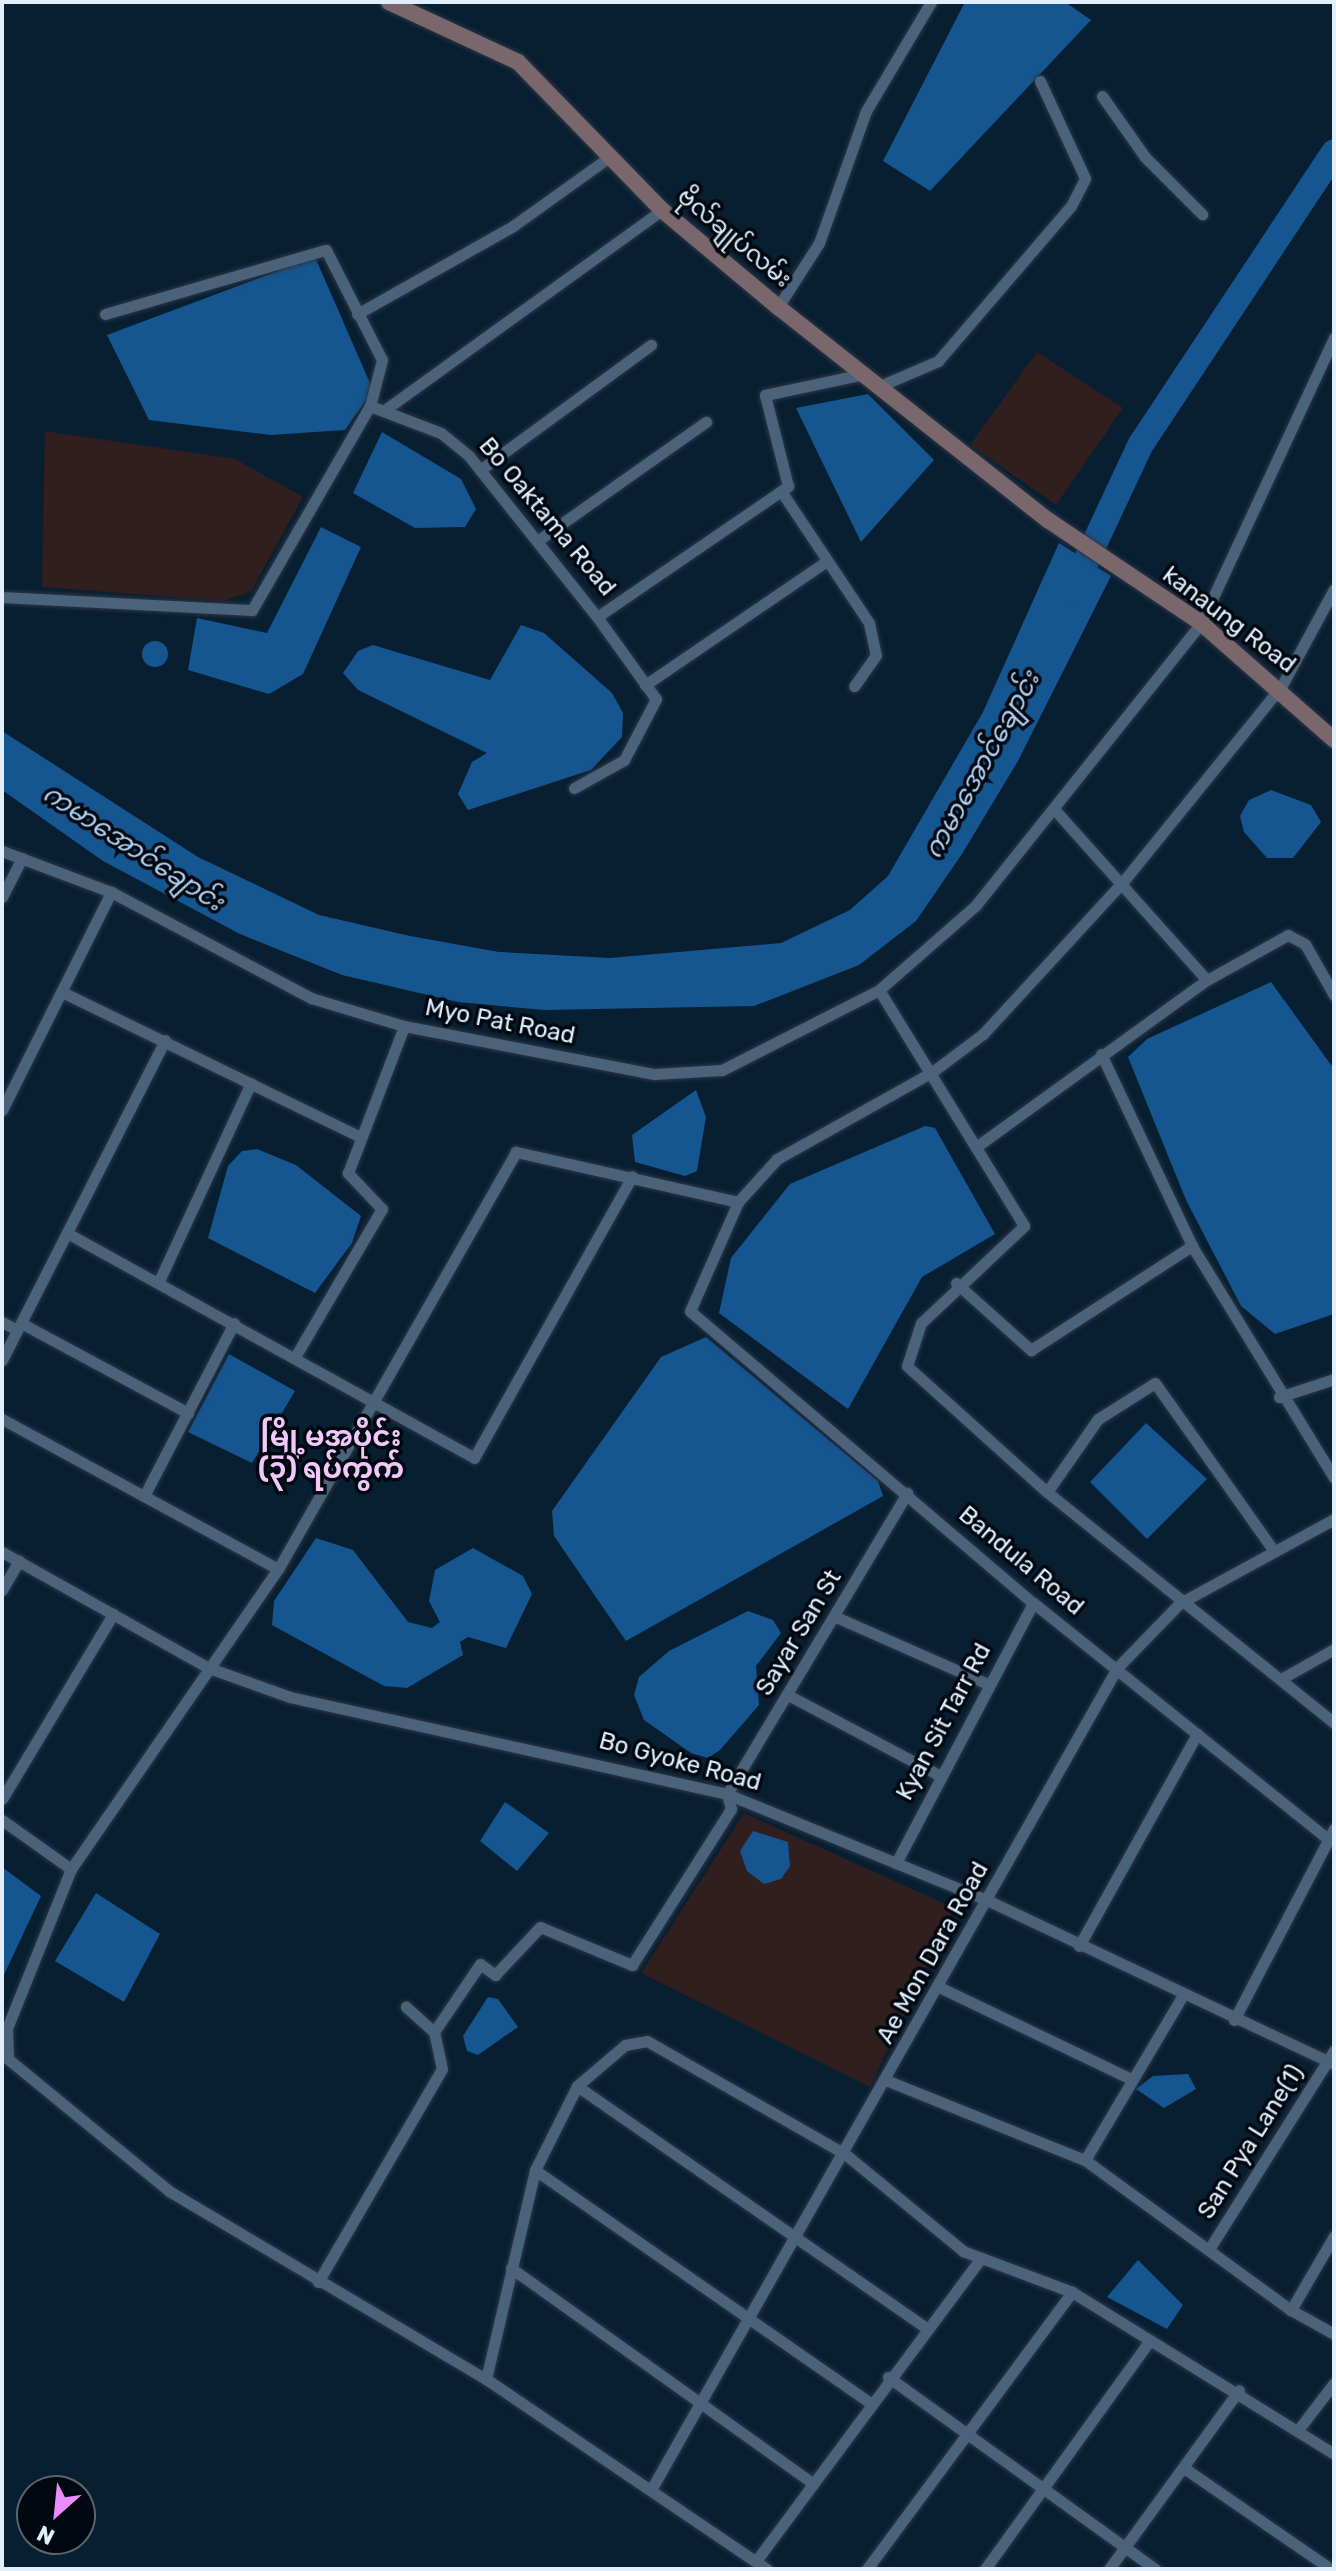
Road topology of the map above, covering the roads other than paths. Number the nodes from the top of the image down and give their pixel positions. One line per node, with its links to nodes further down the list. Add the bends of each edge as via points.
1 (389, 2): 5 (street, ဗိုလ်ချုပ်လမ်း, via 518,62)
2 (931, 2): 8 (street, via 866,111 819,243)
3 (1040, 81): 14 (street, via 1085,178 1071,206 938,361)
4 (1102, 96): 7 (street, via 1145,157)
5 (608, 158): 6 (street, ဗိုလ်ချုပ်လမ်း); 10 (street, via 513,226)
6 (662, 210): 8 (street, ဗိုလ်ချုပ်လမ်း); 16 (street)
7 (1202, 214)
8 (778, 307): 13 (street, ဗိုလ်ချုပ်လမ်း)
9 (105, 314): 10 (street, via 326,250)
10 (357, 314): 15 (street, via 382,360)
11 (1334, 338): 26 (street, Myo Pat Road)
12 (651, 345): 18 (street)
13 (865, 374): 14 (street, ဗိုလ်ချုပ်လမ်း); 19 (street, via 765,395 787,468 788,486)
14 (880, 386): 22 (street, ဗိုလ်ချုပ်လမ်း, via 1048,520)
15 (370, 406): 16 (street, Bo Oaktama Road); 24 (street, via 258,602 242,610)
16 (386, 409): 18 (street, Bo Oaktama Road, via 441,433)
17 (706, 422): 20 (street)
18 (480, 470): 20 (street, Bo Oaktama Road)
19 (781, 491): 21 (street); 25 (street, Bo Oaktama Road)
20 (537, 541): 25 (street, Bo Oaktama Road)
21 (824, 563): 27 (street); 28 (street, via 872,633 876,655)
22 (1128, 575): 26 (street, kanaung Road)
23 (1334, 589): 29 (street)
24 (2, 597)
25 (597, 617): 27 (street)
26 (1201, 623): 29 (street, kanaung Road); 32 (street, Myo Pat Road)
27 (645, 685): 31 (street, via 656,699 624,760)
28 (854, 686)
29 (1281, 687): 30 (street, kanaung Road); 35 (street)
30 (1334, 740)
31 (574, 788)
32 (1054, 809): 35 (street); 39 (street, Myo Pat Road, via 976,905)
33 (2, 851): 34 (street, Myo Pat Road)
34 (22, 858): 36 (street, Myo Pat Road); 37 (street)
35 (1122, 883): 38 (street); 45 (street, via 983,1034)
36 (111, 892): 40 (street); 42 (street, Myo Pat Road, via 311,998)
37 (2, 897)
38 (1207, 980): 41 (street, via 1288,935 1305,944); 44 (street)
39 (879, 990): 42 (street, Myo Pat Road, via 722,1070 654,1074); 45 (street)
40 (62, 992): 43 (street); 47 (street)
41 (1334, 995)
42 (404, 1026): 48 (street)
43 (165, 1040): 46 (street); 52 (street)
44 (1101, 1054): 49 (street); 53 (street)
45 (932, 1072): 49 (street); 51 (street, via 777,1159)
46 (251, 1083): 48 (street); 54 (street)
47 (3, 1108)
48 (360, 1137): 59 (street, via 348,1173 382,1209)
49 (976, 1147): 55 (street, via 1024,1226)
50 (632, 1176): 51 (street); 63 (street, via 516,1152); 63 (street, via 474,1458)
51 (738, 1202): 68 (street, Bandula Road, via 690,1311)
52 (67, 1233): 54 (street); 58 (street)
53 (1192, 1246): 55 (street, via 1031,1350); 62 (street)
54 (159, 1281): 57 (street)
55 (956, 1283): 67 (street, via 921,1323 907,1366)
56 (2, 1322): 58 (street)
57 (234, 1323): 59 (street); 64 (street)
58 (19, 1326): 60 (street); 64 (street)
59 (295, 1357): 63 (street)
60 (2, 1360)
61 (1334, 1379): 62 (street)
62 (1279, 1397): 66 (street)
63 (378, 1404): 74 (street)
64 (188, 1413): 69 (street)
65 (2, 1419): 69 (street)
66 (1334, 1478)
67 (1047, 1492): 71 (street, via 1098,1419 1155,1383); 77 (street)
68 (907, 1493): 76 (street, Bandula Road); 79 (street, Sayar San St)
69 (144, 1496): 74 (street)
70 (1334, 1519): 71 (street, Ae Mon Dara Road)
71 (1272, 1548): 77 (street, Ae Mon Dara Road)
72 (2, 1552): 73 (street, Bo Gyoke Road)
73 (19, 1561): 75 (street); 78 (street, Bo Gyoke Road)
74 (278, 1569): 81 (street)
75 (2, 1590)
76 (1033, 1603): 82 (street, Bandula Road); 84 (street, Kyan Sit Tarr Rd)
77 (1180, 1603): 82 (street, Ae Mon Dara Road); 83 (street)
78 (113, 1614): 81 (street, Bo Gyoke Road); 90 (street)
79 (836, 1617): 84 (street); 85 (street, Sayar San St)
80 (1334, 1649): 83 (street)
81 (209, 1668): 89 (street, Bo Gyoke Road, via 290,1697); 94 (street)
82 (1117, 1668): 87 (street, Bandula Road); 95 (street, Ae Mon Dara Road)
83 (1281, 1679): 86 (street)
84 (988, 1684): 88 (street, Kyan Sit Tarr Rd)
85 (788, 1695): 88 (street); 89 (street, Sayar San St)
86 (1334, 1723)
87 (1197, 1734): 92 (street, Bandula Road); 96 (street)
88 (939, 1775): 93 (street, Kyan Sit Tarr Rd)
89 (727, 1794): 93 (street, Bo Gyoke Road); 101 (street, Sayar San St, via 731,1809 632,1965 540,1927 495,1975 480,1964)
90 (2, 1799)
91 (2, 1820): 94 (street)
92 (1331, 1834): 100 (street)
93 (896, 1863): 95 (street, Bo Gyoke Road)
94 (71, 1869): 114 (street, via 7,2028 8,2059 169,2191)
95 (987, 1900): 96 (street, Bo Gyoke Road); 97 (street, Ae Mon Dara Road)
96 (1079, 1946): 98 (street, Bo Gyoke Road)
97 (939, 1987): 103 (street); 104 (street, Ae Mon Dara Road)
98 (1183, 1995): 100 (street, Bo Gyoke Road); 103 (street)
99 (406, 2007): 101 (street)
100 (1234, 2020): 102 (street, Bo Gyoke Road)
101 (434, 2032): 114 (street, via 442,2069)
102 (1332, 2058): 111 (street, San Pya Lane(1))
103 (1131, 2079): 107 (street)
104 (888, 2081): 106 (street, Ae Mon Dara Road); 107 (street)
105 (577, 2086): 106 (street, via 625,2045 647,2041); 108 (street); 110 (street)
106 (845, 2154): 110 (street, Ae Mon Dara Road); 112 (street)
107 (1085, 2160): 111 (street)
108 (535, 2170): 113 (street); 117 (street)
109 (1334, 2236): 116 (street)
110 (799, 2238): 117 (street, Ae Mon Dara Road); 118 (street)
111 (1211, 2246): 116 (street)
112 (980, 2259): 115 (street); 118 (street)
113 (511, 2268): 122 (street); 126 (street)
114 (318, 2282): 122 (street)
115 (1072, 2292): 120 (street); 128 (street)
116 (1291, 2310): 119 (street)
117 (751, 2321): 125 (street); 126 (street, Ae Mon Dara Road)
118 (926, 2328): 121 (street)
119 (1334, 2334)
120 (1150, 2340): 124 (street); 133 (street)
121 (888, 2377): 125 (street); 128 (street)
122 (486, 2379): 132 (street)
123 (1334, 2383): 127 (street)
124 (1239, 2390): 127 (street); 130 (street)
125 (870, 2403): 131 (street)
126 (702, 2406): 131 (street); 132 (street, Ae Mon Dara Road)
127 (1298, 2430): 129 (street)
128 (965, 2433): 133 (street); 137 (street)
129 (1334, 2454)
130 (1184, 2468): 134 (street); 141 (street)
131 (812, 2483): 135 (street)
132 (652, 2488): 135 (street)
133 (1044, 2489): 134 (street); 138 (street)
134 (1125, 2547): 139 (street); 140 (street)
135 (756, 2561): 136 (street)
136 (767, 2569)
137 (867, 2569)
138 (985, 2569)
139 (1109, 2569)
140 (1155, 2569)
141 (1331, 2569)

